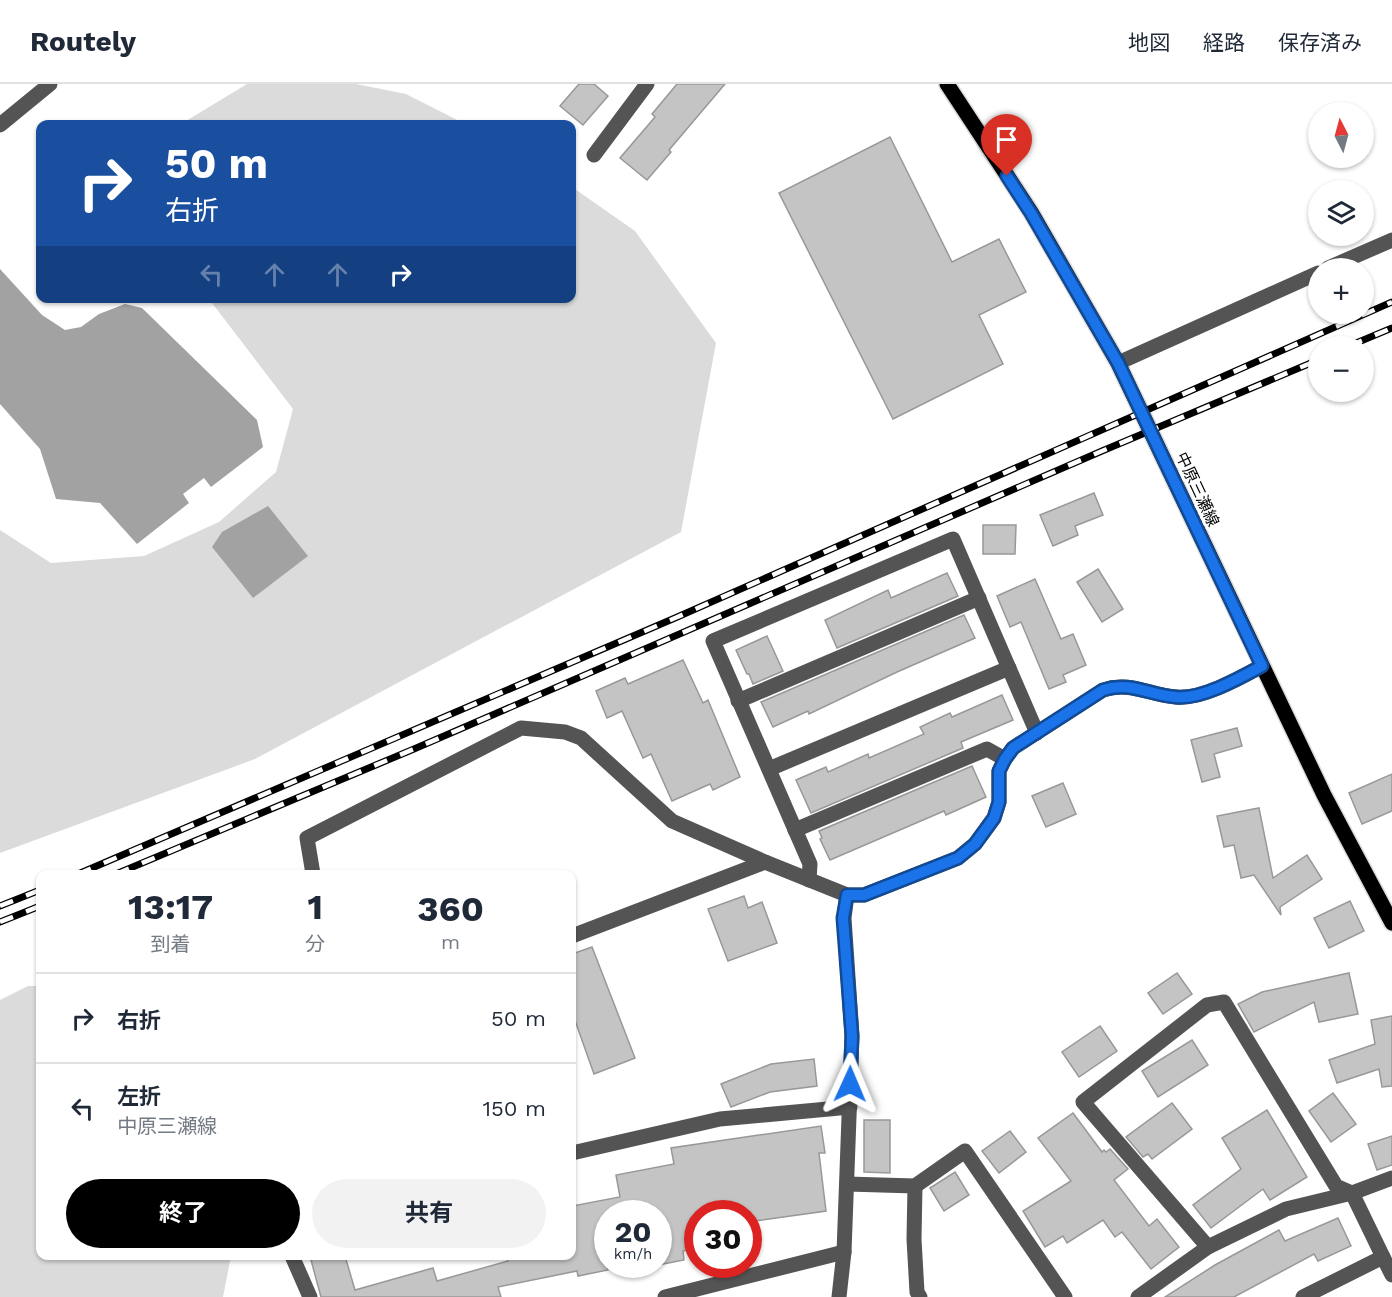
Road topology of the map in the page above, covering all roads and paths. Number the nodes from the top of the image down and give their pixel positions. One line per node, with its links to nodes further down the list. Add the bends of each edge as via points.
1 (50, 84): 4 (street)
2 (647, 84): 5 (street)
3 (947, 84): 9 (main road, 中原三瀬線, via 1031,213)
4 (0, 125)
5 (594, 155)
6 (1392, 240): 7 (street)
7 (1351, 258)
8 (1308, 278): 9 (street)
9 (1118, 363): 11 (main road, 中原三瀬線)
10 (979, 598): 12 (street); 13 (street); 13 (street, via 953,539 931,548 712,641)
11 (1262, 666): 14 (street, via 1191,697 1176,698 1116,686 1103,690); 22 (main road, 中原三瀬線)
12 (1009, 668): 14 (street); 16 (street)
13 (738, 700): 16 (street)
14 (1037, 733): 15 (street, via 1013,748)
15 (1005, 759): 17 (street, via 987,749); 21 (street, via 999,771 999,802 994,818 975,844 958,858 864,895)
16 (769, 769): 17 (street)
17 (795, 830): 20 (street, via 810,864)
18 (765, 862): 19 (street, via 672,821 581,738 565,732 521,728 307,838); 20 (street); 23 (street)
19 (312, 870)
20 (808, 880): 21 (street)
21 (847, 895): 24 (street, via 843,918 852,1036)
22 (1392, 923)
23 (576, 934)
24 (850, 1107): 25 (street, via 720,1119); 27 (street)
25 (576, 1152)
26 (1392, 1178): 29 (street)
27 (847, 1184): 28 (street); 31 (street)
28 (915, 1186): 38 (street, via 914,1239); 39 (street, via 965,1151)
29 (1352, 1193): 30 (street, via 1286,1209); 30 (street, via 1336,1186 1224,1002 1207,1005 1083,1102); 32 (street)
30 (1208, 1247): 40 (street)
31 (844, 1252): 36 (street); 37 (street)
32 (1383, 1257): 34 (street); 41 (street)
33 (294, 1260): 35 (street)
34 (1392, 1275)
35 (310, 1297)
36 (665, 1297)
37 (838, 1297)
38 (920, 1297)
39 (1065, 1297)
40 (1138, 1297)
41 (1303, 1297)

